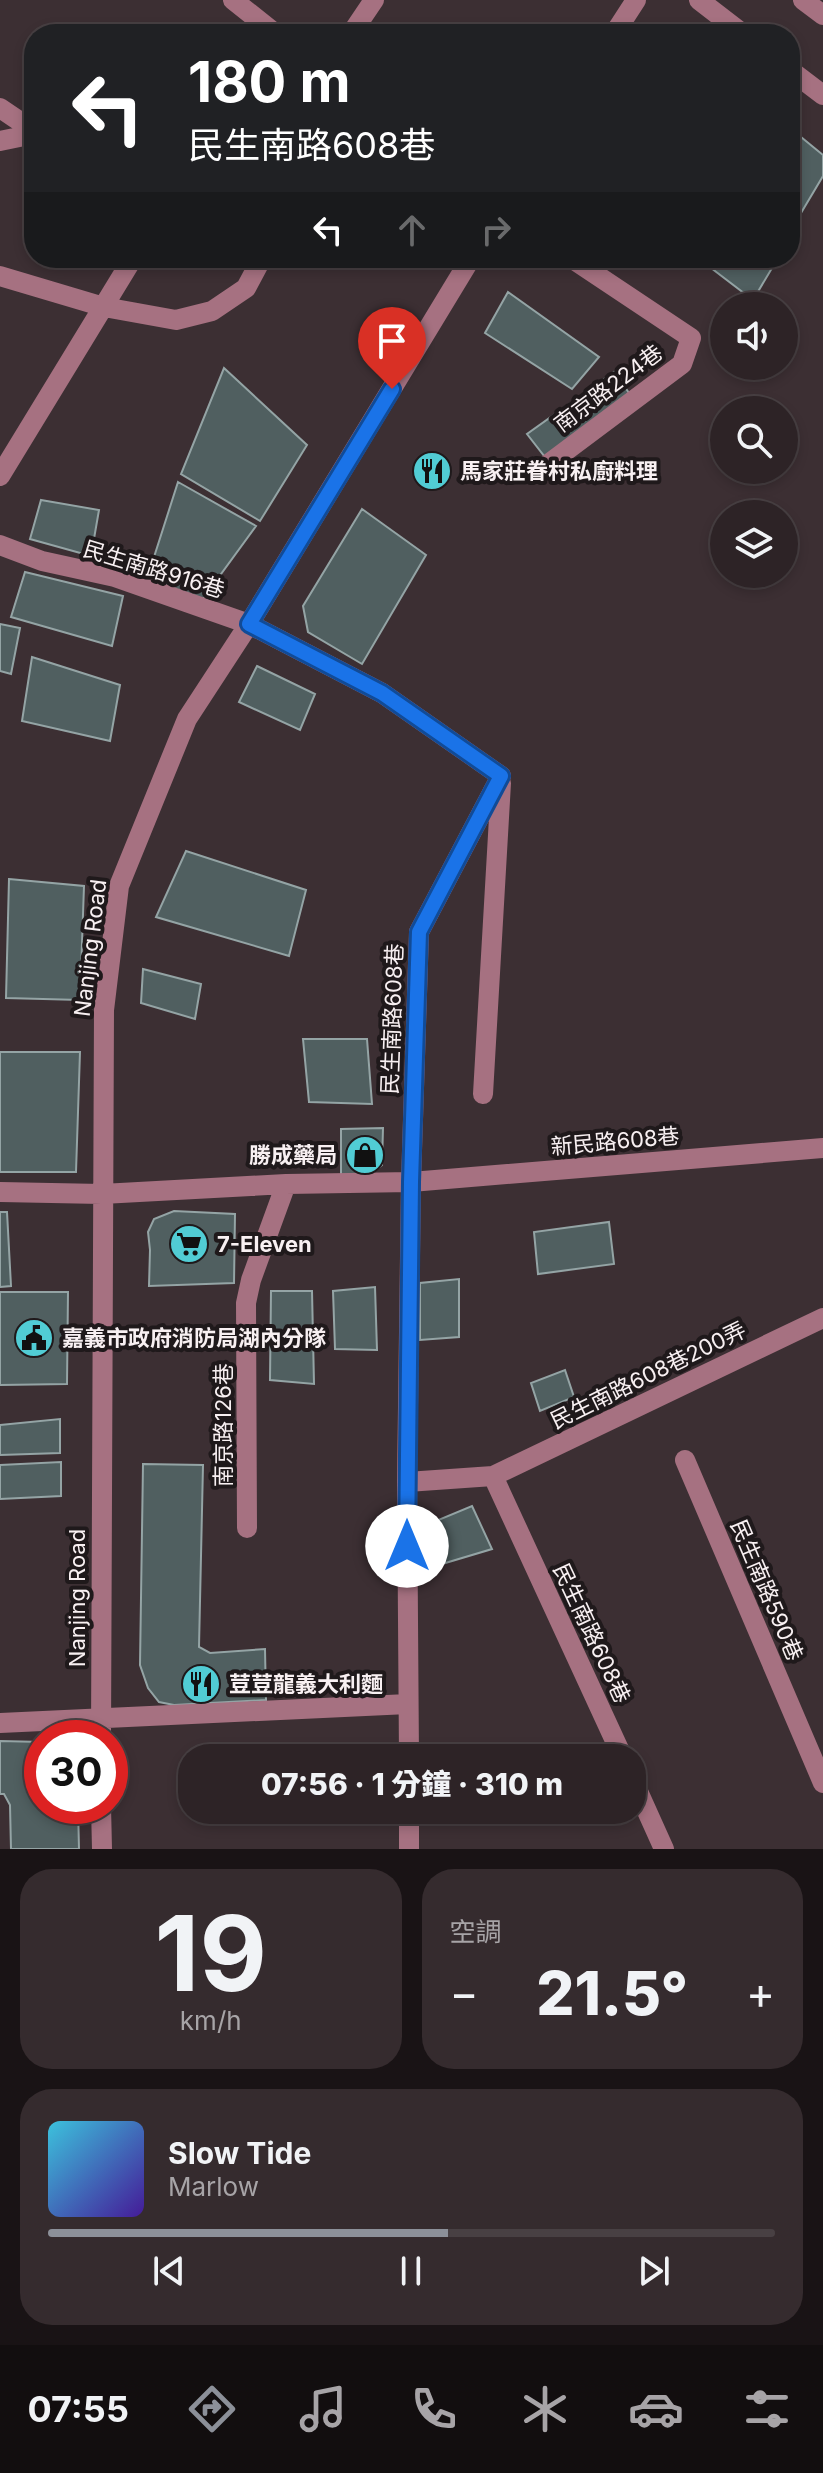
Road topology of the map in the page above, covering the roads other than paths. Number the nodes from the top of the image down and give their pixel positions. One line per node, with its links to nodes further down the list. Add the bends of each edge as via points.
1 (233, 0): 7 (street)
2 (374, 0): 8 (street)
3 (636, 0): 9 (street)
4 (699, 0): 10 (street)
5 (803, 0): 6 (street)
6 (823, 15)
7 (262, 24)
8 (358, 24)
9 (620, 24)
10 (730, 24)
11 (800, 78): 12 (street)
12 (823, 95)
13 (0, 108): 14 (street)
14 (24, 126)
15 (24, 135): 16 (street)
16 (0, 141)
17 (127, 268): 22 (street)
18 (257, 268): 22 (street, via 246,288 212,311 176,320)
19 (465, 268): 26 (street, Nanjing Road)
20 (586, 268): 23 (street, 南京路224巷, via 691,338 682,364)
21 (0, 276): 22 (street)
22 (104, 307): 24 (street)
23 (543, 468)
24 (0, 476)
25 (0, 545): 26 (street, 民生南路916巷, via 42,561 115,577)
26 (249, 624): 27 (street, via 382,693); 33 (street, Nanjing Road, via 187,719 119,886 104,1010)
27 (501, 776): 28 (street); 30 (street, 民生南路608巷, via 419,932)
28 (483, 1094)
29 (823, 1148): 30 (street, 新民路608巷)
30 (411, 1182): 31 (street); 37 (street, 民生南路608巷)
31 (286, 1184): 33 (street); 38 (street, 南京路126巷, via 246,1303)
32 (0, 1192): 33 (street)
33 (102, 1194): 40 (street, Nanjing Road)
34 (823, 1318): 36 (street, 民生南路608巷200弄)
35 (685, 1460): 46 (street, 民生南路590巷)
36 (493, 1476): 37 (street); 45 (street, 民生南路608巷)
37 (407, 1482): 39 (street, 民生南路608巷)
38 (247, 1528)
39 (408, 1704): 43 (street); 44 (street, 民生南路608巷)
40 (101, 1720)
41 (0, 1723): 42 (street)
42 (24, 1724)
43 (128, 1726)
44 (409, 1744)
45 (617, 1744)
46 (823, 1783)
47 (646, 1809): 52 (street)
48 (101, 1824): 50 (street)
49 (409, 1824): 51 (street)
50 (102, 1849)
51 (409, 1849)
52 (664, 1849)

